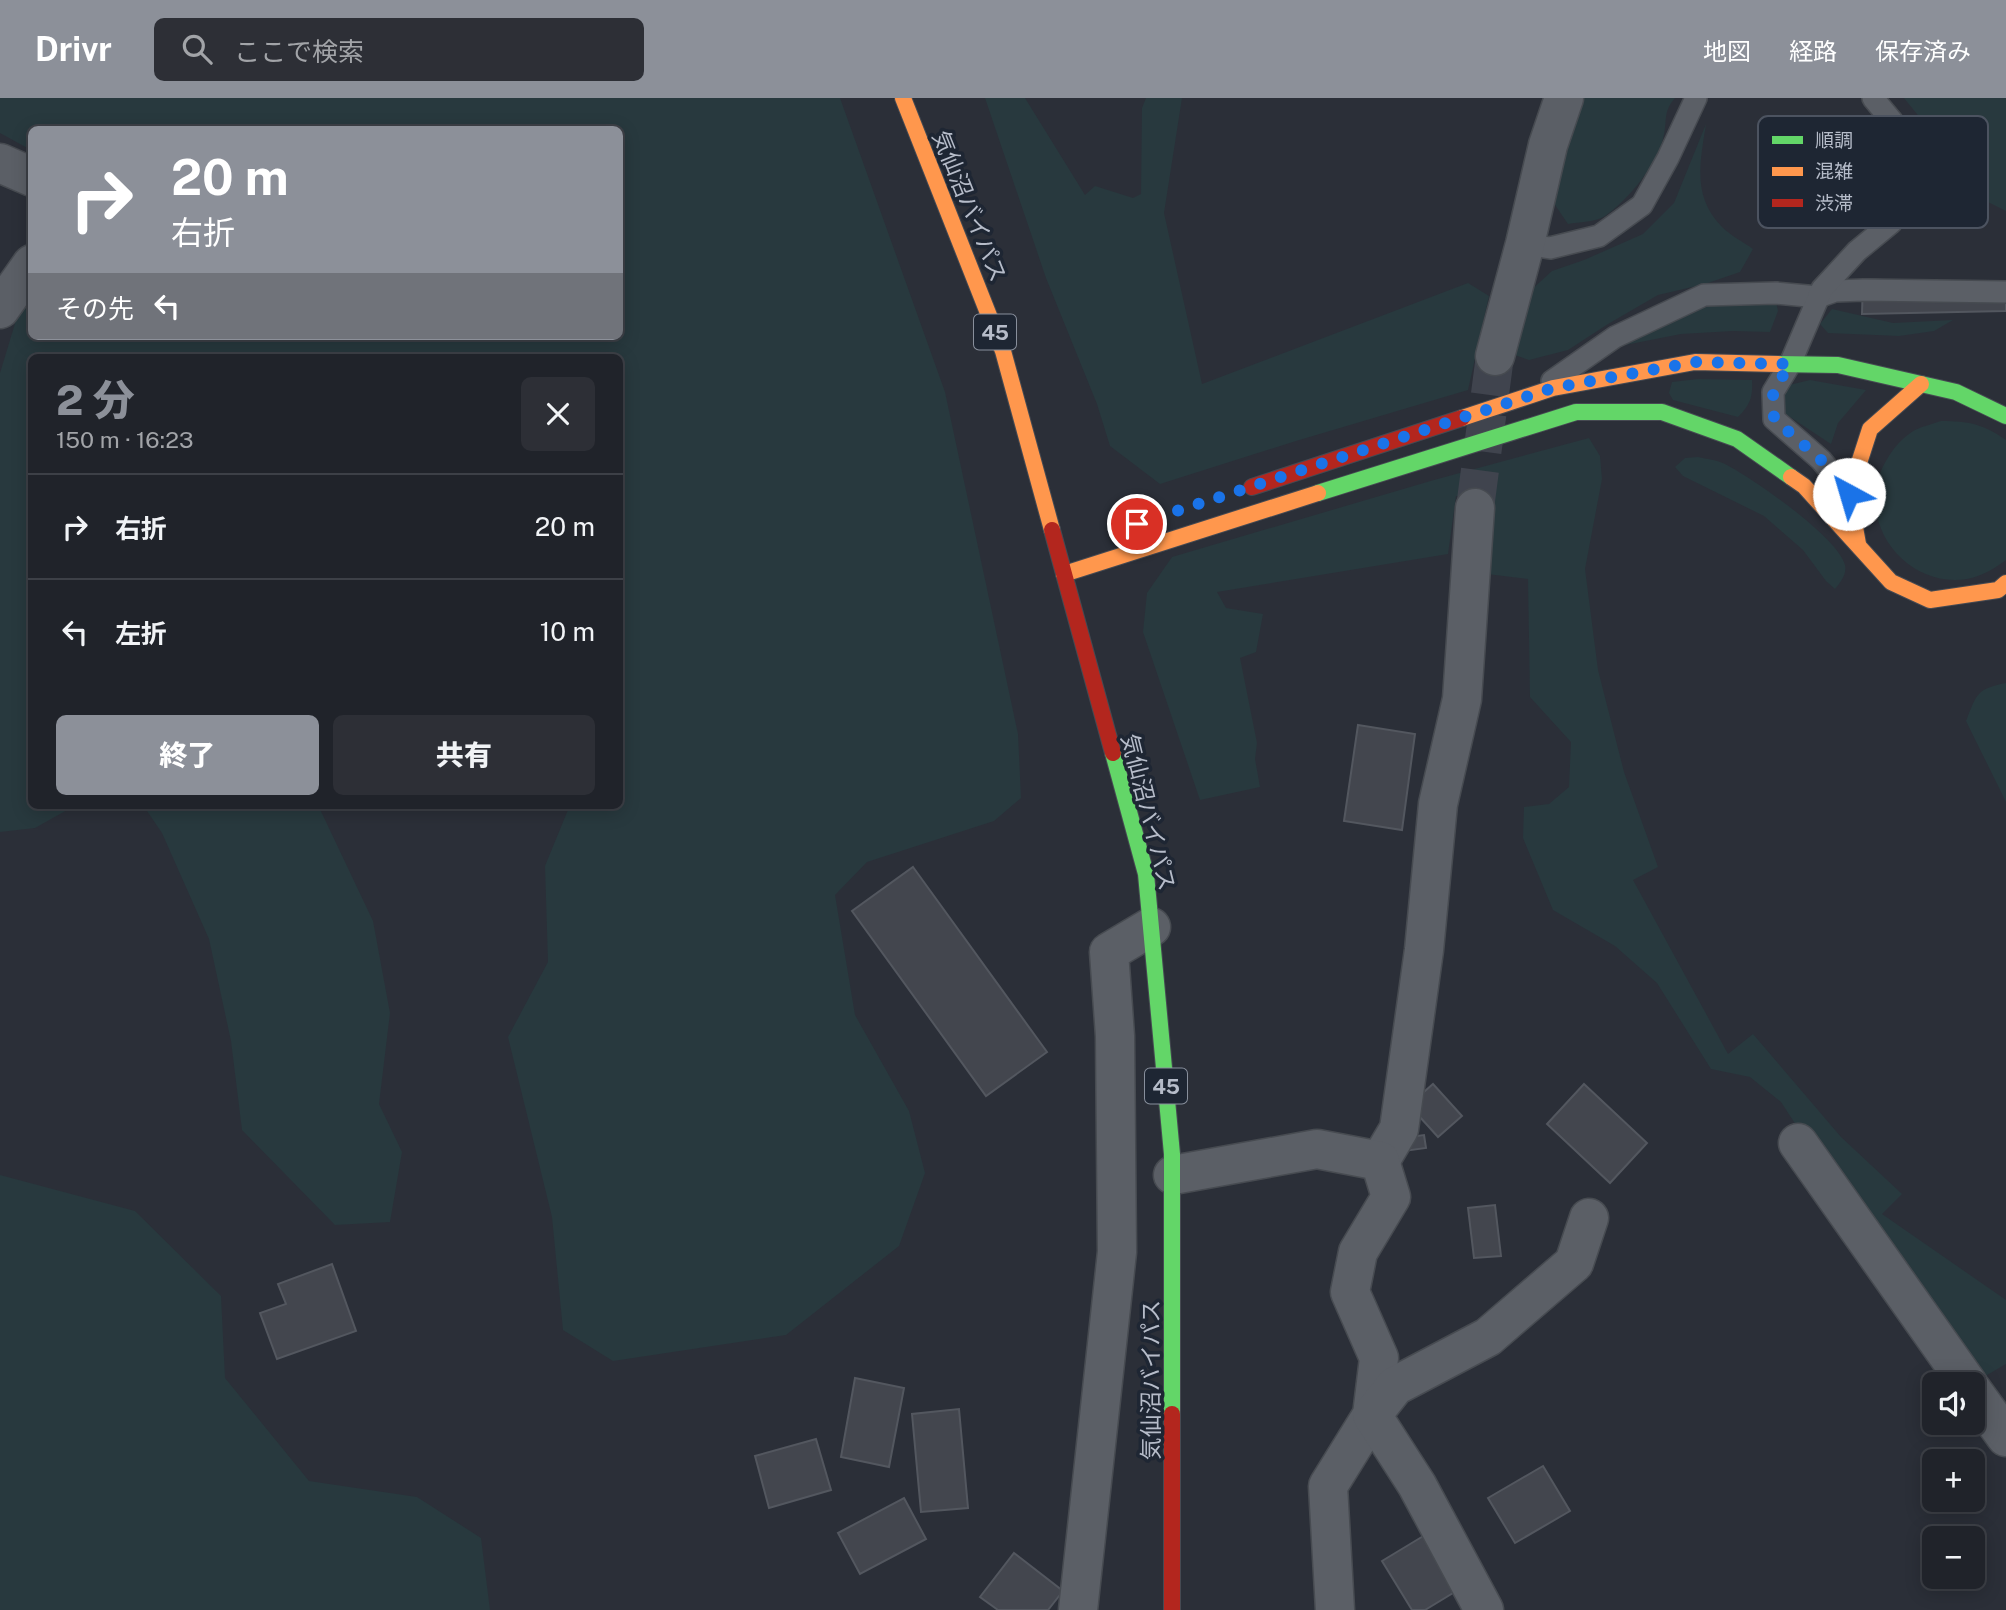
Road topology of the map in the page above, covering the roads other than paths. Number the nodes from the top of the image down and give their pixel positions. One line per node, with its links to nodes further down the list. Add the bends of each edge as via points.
1 (903, 98): 23 (main road, 気仙沼バイパス / 45, via 1003,351 1064,548)
2 (1564, 98): 9 (street)
3 (1696, 98): 9 (lane, via 1642,205 1599,236 1550,248)
4 (1873, 98): 5 (lane)
5 (1888, 116)
6 (0, 163): 7 (street)
7 (28, 175)
8 (1885, 228): 12 (lane, via 1857,251)
9 (1525, 244): 14 (street)
10 (28, 270): 13 (street)
11 (2006, 292): 12 (lane, via 1864,290)
12 (1818, 297): 15 (lane); 17 (lane, via 1704,295 1615,337)
13 (0, 309)
14 (1495, 356)
15 (1790, 364): 16 (main road, via 1838,365); 17 (main road, via 1695,362); 20 (lane, via 1773,392 1774,419 1821,460)
16 (1921, 384): 18 (main road, via 1956,392); 20 (main road, via 1870,429)
17 (1534, 394): 19 (main road)
18 (2006, 415)
19 (1242, 490)
20 (1849, 494): 22 (main road)
21 (1475, 508): 27 (street, via 1462,699 1438,804 1399,1129)
22 (1858, 544): 23 (main road, via 1804,486 1737,439 1662,412 1576,412); 24 (main road, via 1891,582 1930,600 1998,590)
23 (1064, 574): 25 (main road, 気仙沼バイパス / 45, via 1146,874)
24 (2006, 583)
25 (1150, 927): 28 (main road, 気仙沼バイパス / 45); 34 (street, via 1109,952 1115,1036 1117,1252)
26 (1798, 1143): 30 (street)
27 (1380, 1161): 28 (street, via 1317,1149); 32 (street, via 1391,1196 1357,1252 1350,1292 1379,1358)
28 (1172, 1175): 35 (main road, 気仙沼バイパス / 45)
29 (1588, 1218): 32 (street, via 1574,1263 1488,1337 1395,1386)
30 (1960, 1372)
31 (1985, 1408): 33 (street)
32 (1372, 1415): 36 (street, via 1328,1486); 37 (street, via 1417,1485)
33 (2006, 1437)
34 (1078, 1610)
35 (1172, 1610)
36 (1335, 1610)
37 (1484, 1610)

